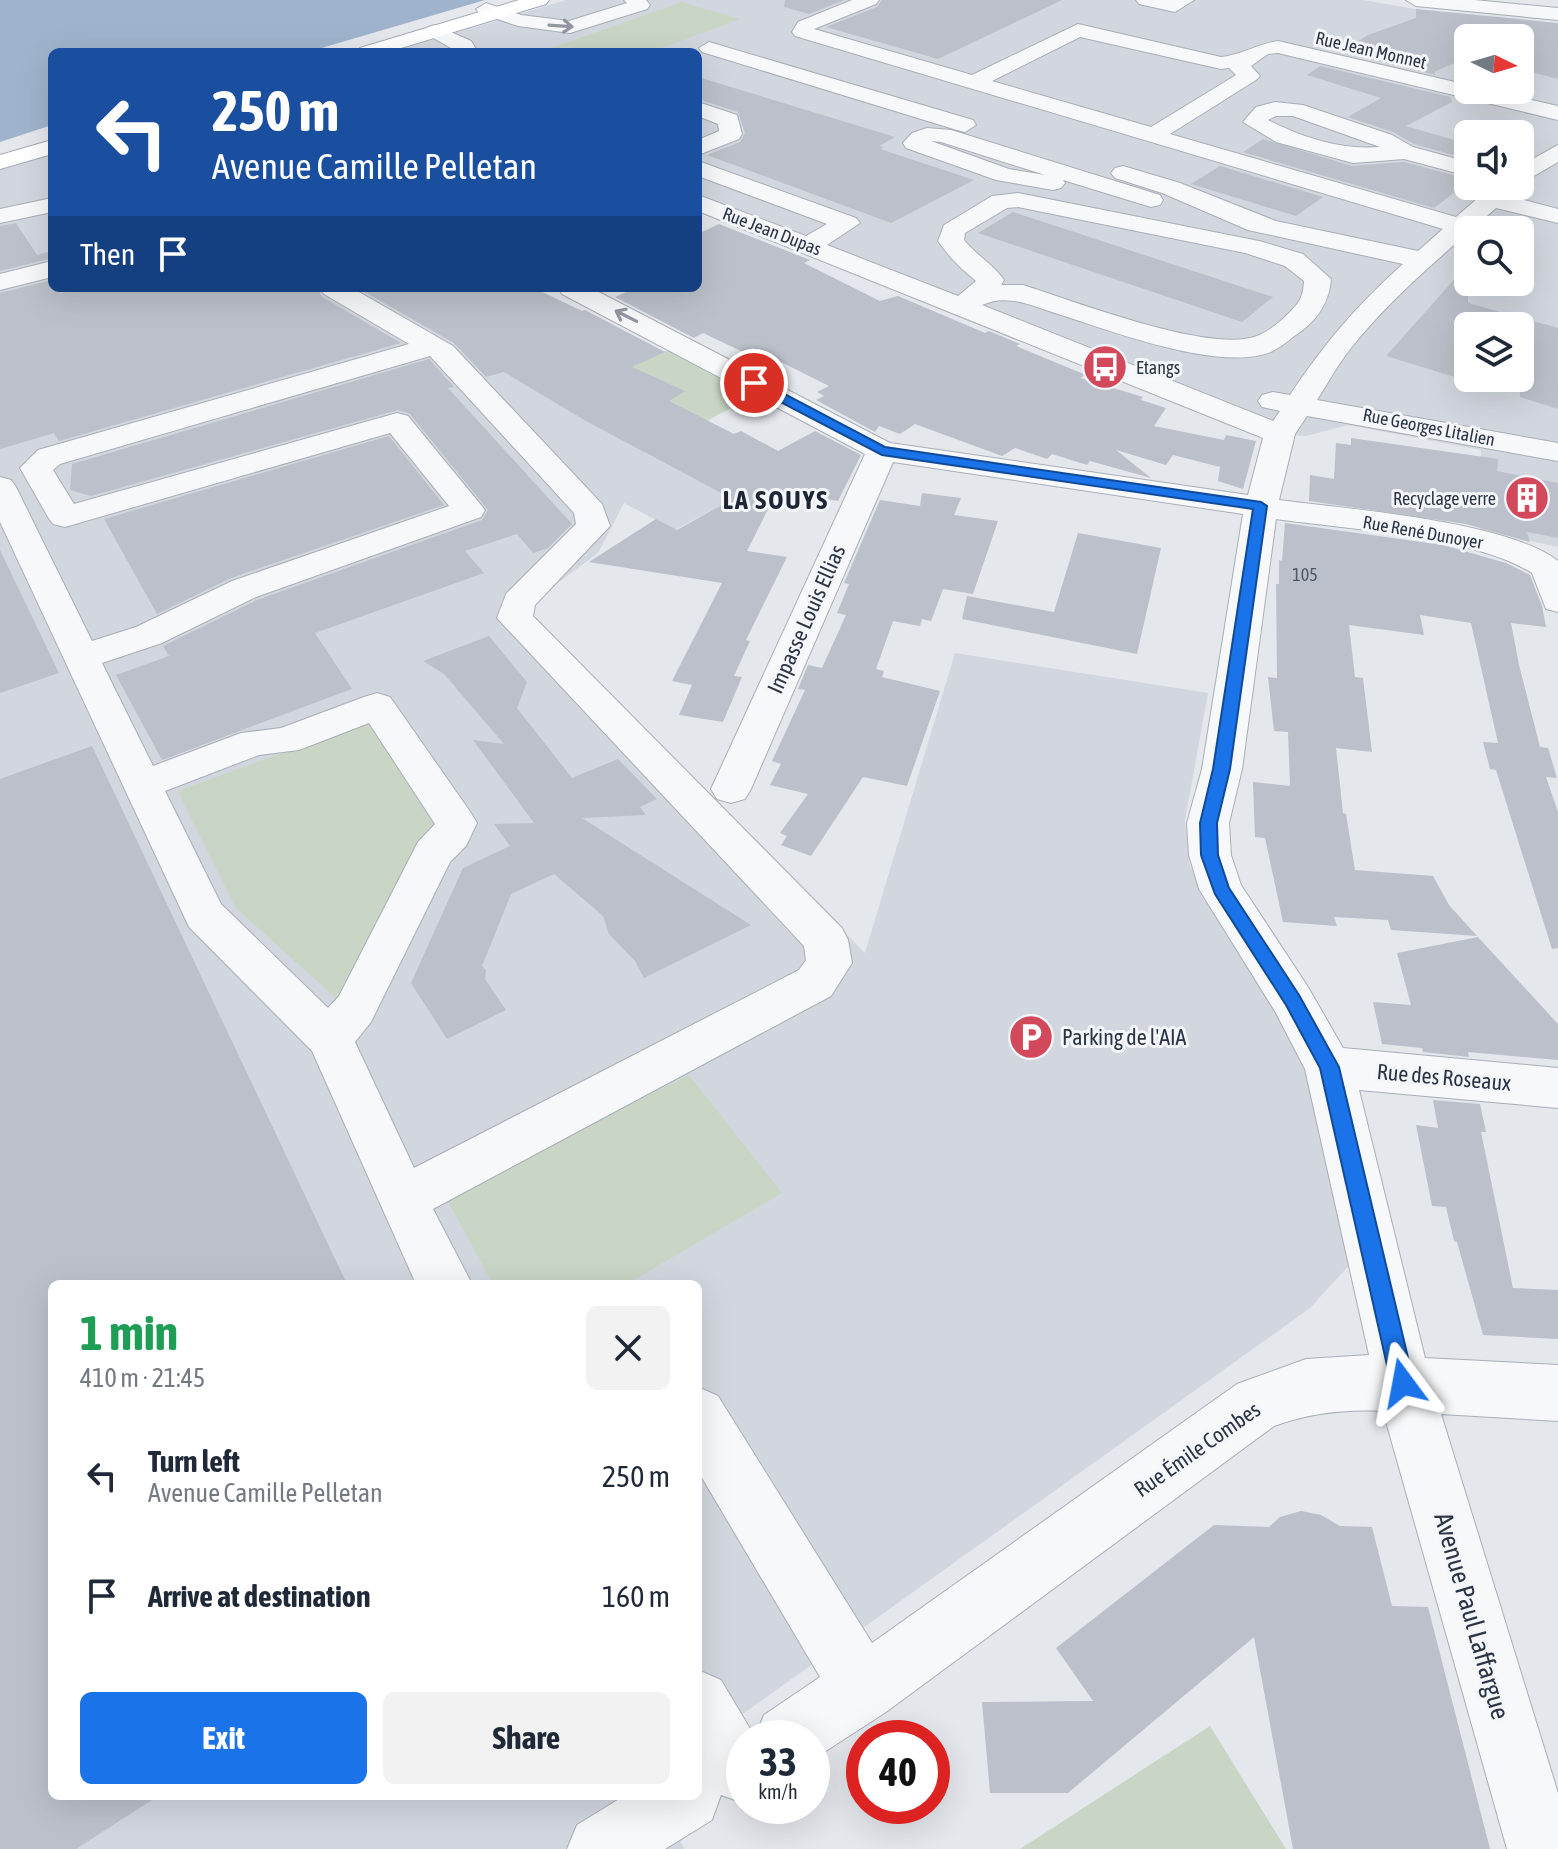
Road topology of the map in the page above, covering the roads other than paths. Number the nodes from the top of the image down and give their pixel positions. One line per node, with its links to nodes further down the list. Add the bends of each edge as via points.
1 (515, 0): 8 (main road)
2 (539, 0): 8 (main road)
3 (634, 0): 8 (street, one-way to 3, via 575,27 640,5)
4 (869, 0): 18 (street, via 805,26 802,32)
5 (1146, 0): 7 (street)
6 (1416, 0): 9 (street)
7 (1180, 3)
8 (491, 11): 11 (main road); 12 (main road)
9 (1558, 14)
10 (1274, 27): 17 (street, Rue Jean Monnet)
11 (435, 31): 13 (main road); 14 (street)
12 (357, 48)
13 (380, 48)
14 (466, 48)
15 (710, 49): 42 (street, via 1171,188)
16 (1242, 61): 18 (street, via 1221,63 1078,30); 22 (street, via 1262,49 1301,50); 23 (street, via 1238,66 1249,76)
17 (1454, 69)
18 (973, 83): 23 (street)
19 (1534, 87): 20 (street)
20 (1558, 93)
21 (702, 110): 25 (street, via 729,120 731,134)
22 (1558, 113)
23 (1155, 134): 43 (street)
24 (48, 140): 28 (main road)
25 (702, 146)
26 (48, 148): 30 (main road)
27 (1405, 152): 27 (street, via 1295,110 1264,112 1254,122 1284,137 1353,156); 33 (street)
28 (0, 154)
29 (1555, 157): 31 (street)
30 (0, 162)
31 (1534, 166)
32 (702, 169): 44 (street, via 847,223)
33 (1454, 169)
34 (1481, 200): 43 (street)
35 (1528, 200): 40 (street)
36 (1156, 202): 36 (street, via 943,135 928,134 914,143 1004,175); 42 (street)
37 (702, 204): 44 (street, Rue Jean Dupas)
38 (48, 206): 39 (street)
39 (0, 216)
40 (1558, 216)
41 (1308, 227): 43 (street, via 1335,207)
42 (1270, 228): 43 (street)
43 (1444, 241): 52 (street, via 1356,325)
44 (808, 245): 49 (street, Rue Jean Dupas)
45 (48, 270): 46 (street)
46 (0, 282)
47 (340, 292): 50 (street)
48 (579, 292): 53 (street, Rue René Dunoyer, one-way to 48)
49 (969, 301): 49 (street, via 1013,291 1166,339 1225,348 1262,345 1293,325 1316,300 1318,279 1294,260 1250,246 1018,200 1001,201 953,230 951,241 991,280); 51 (street, Rue Jean Dupas)
50 (434, 346): 58 (street, via 49,457 36,468 65,517 397,422 469,510 244,589 149,635); 64 (street, via 590,511 593,526 518,602 515,618 826,940 829,963 815,983)
51 (1139, 376): 52 (street, Rue Georges Litalien)
52 (1290, 418): 54 (street, Rue Georges Litalien); 56 (street)
53 (882, 451): 56 (street, Rue René Dunoyer); 60 (street, Impasse Louis Ellias)
54 (1558, 452)
55 (0, 487): 58 (street)
56 (1261, 506): 57 (street, Rue René Dunoyer, via 1460,536 1504,549 1544,566); 62 (street, via 1222,769 1208,823 1210,855 1221,889)
57 (1558, 601)
58 (82, 657): 59 (street)
59 (142, 785): 61 (street, via 204,915); 61 (street, via 255,742 285,741 377,706 456,823 433,853 355,1009)
60 (731, 789)
61 (330, 1039): 64 (street)
62 (1329, 1067): 63 (street, Rue des Roseaux); 66 (street)
63 (1558, 1088)
64 (403, 1199): 65 (street)
65 (443, 1280)
66 (1403, 1383): 67 (street, Rue Émile Combes); 69 (street, Rue Émile Combes, via 1306,1387 1257,1404); 77 (street, Avenue Paul Laffargue)
67 (1558, 1393)
68 (702, 1423): 69 (street)
69 (863, 1689): 71 (street, Rue Émile Combes)
70 (702, 1711): 72 (street)
71 (813, 1720)
72 (726, 1761)
73 (726, 1774): 74 (street, Rue Émile Combes)
74 (702, 1788)
75 (683, 1800): 76 (street, Rue Émile Combes)
76 (601, 1849)
77 (1541, 1849)

